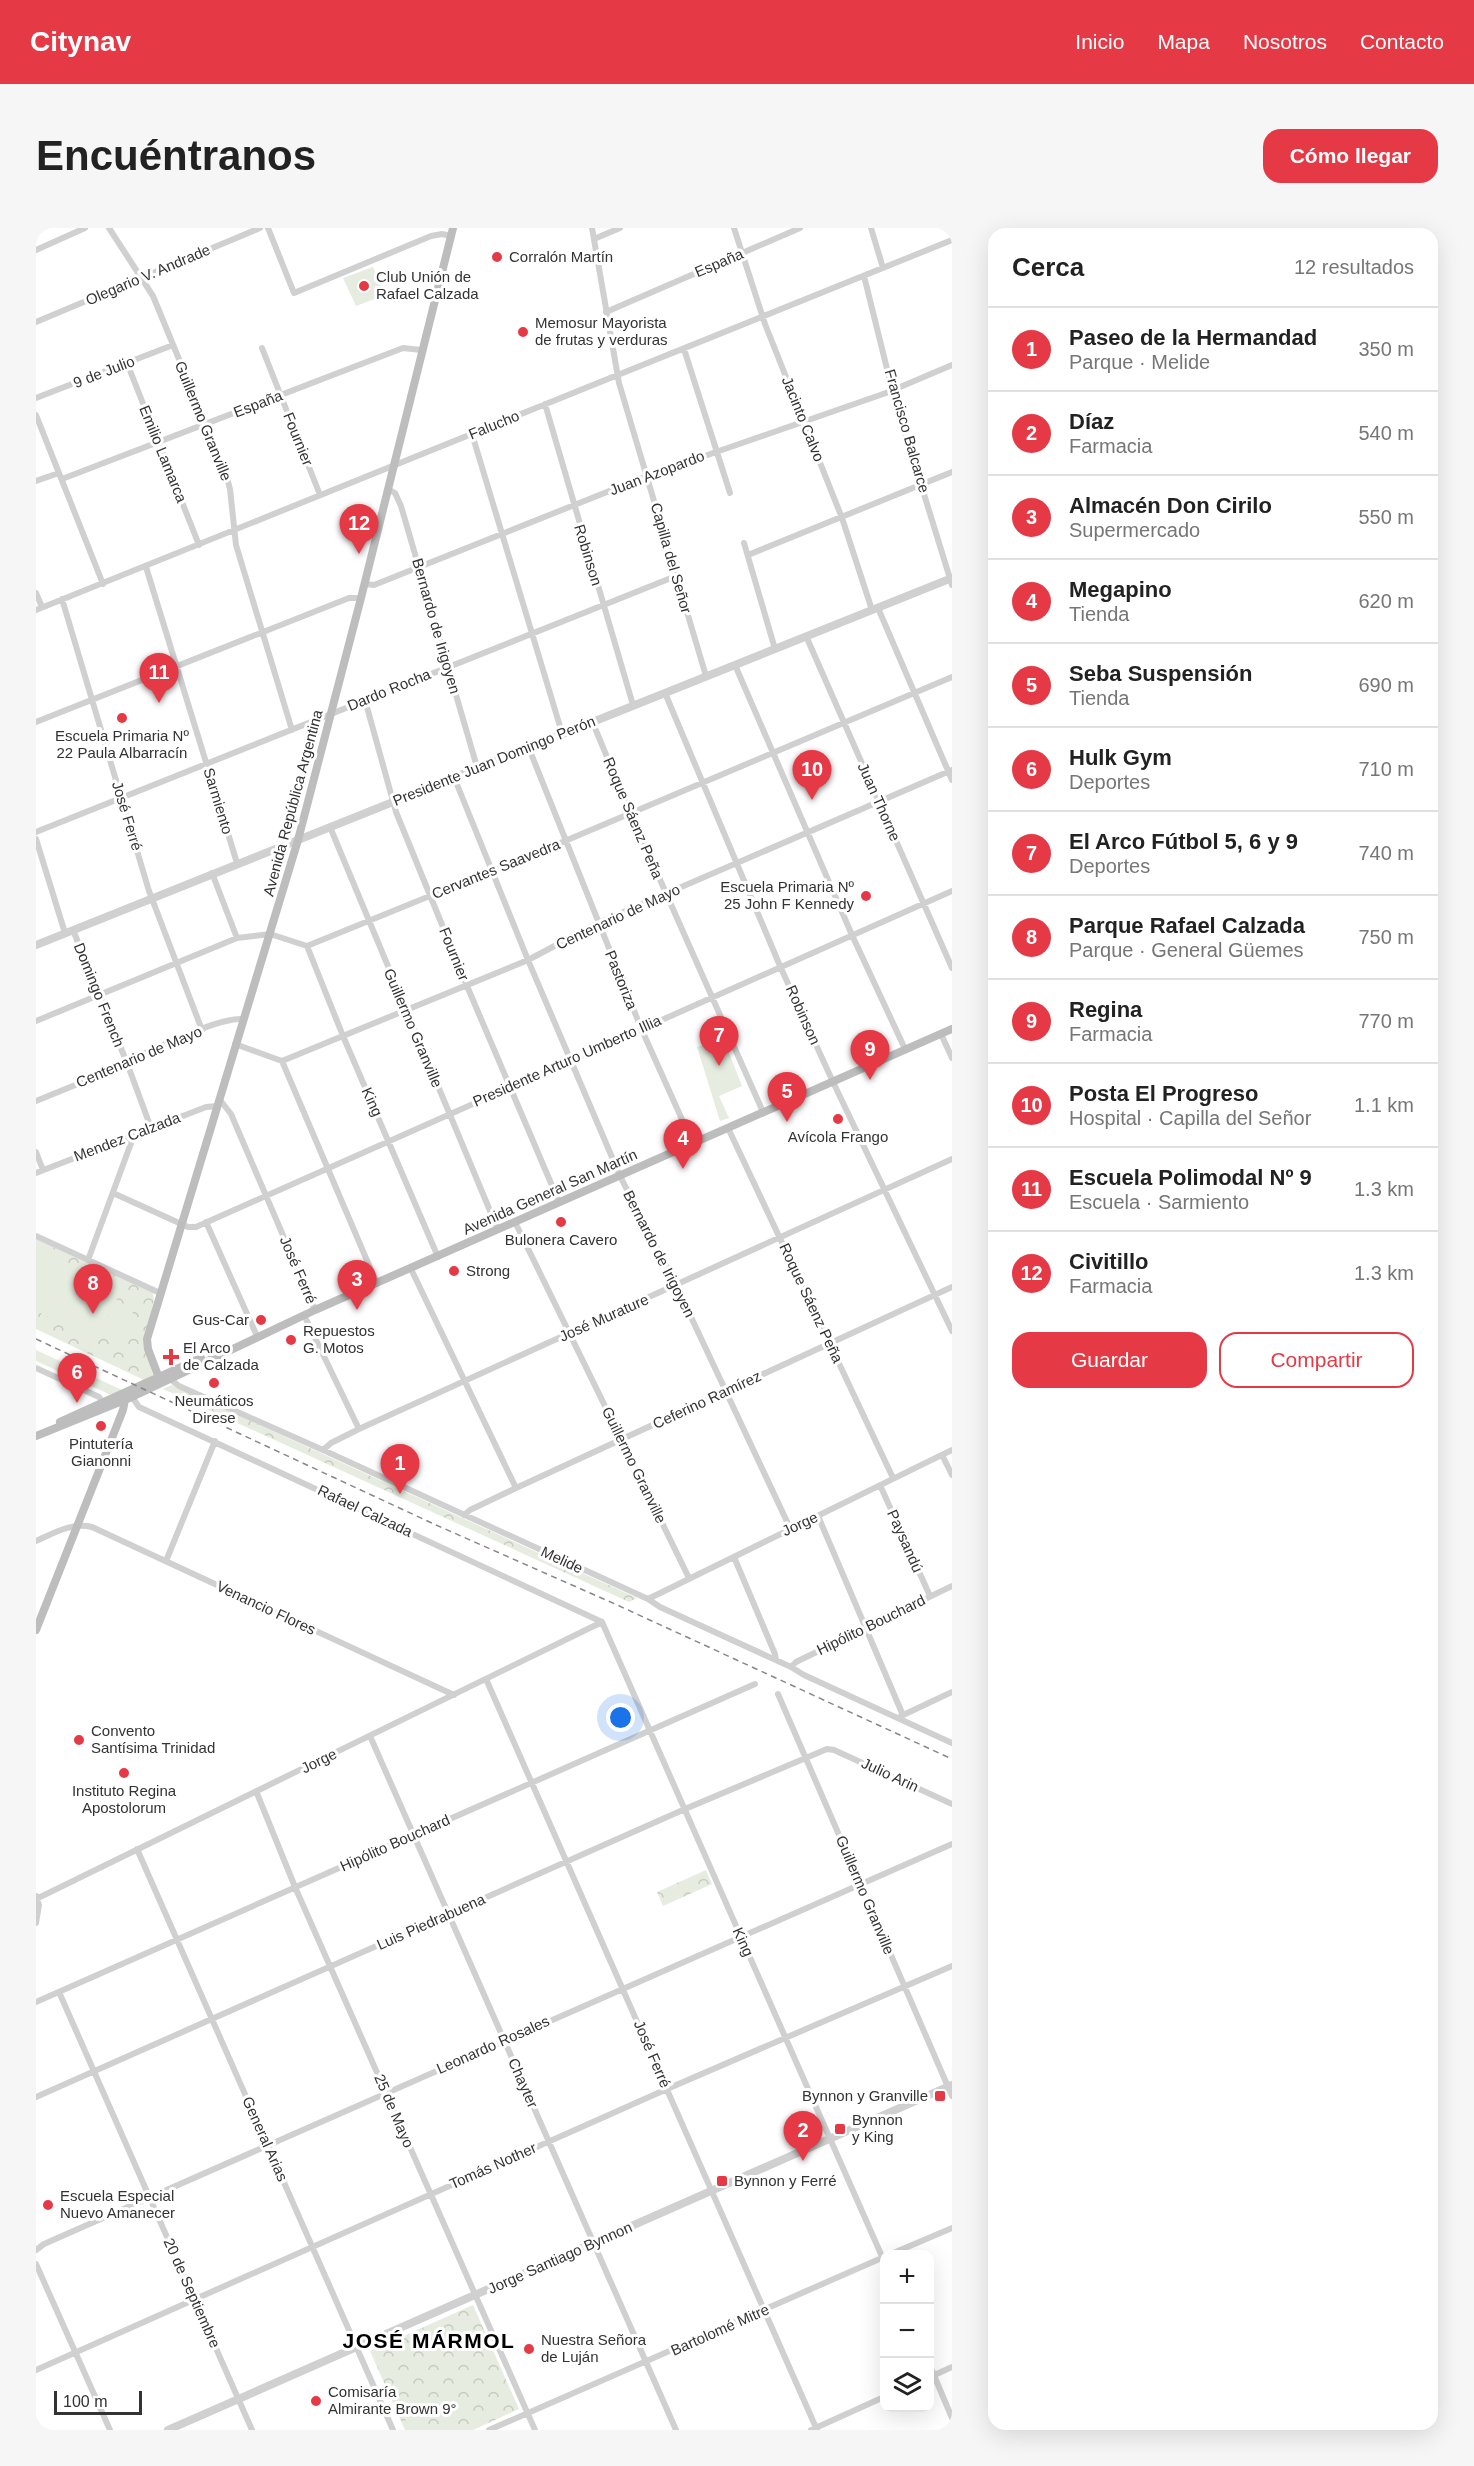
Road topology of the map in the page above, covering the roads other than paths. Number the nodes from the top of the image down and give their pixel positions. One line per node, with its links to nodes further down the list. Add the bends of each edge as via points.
1 (85, 228): 15 (street)
2 (109, 228): 19 (street, Guillermo Granville)
3 (260, 228): 19 (street, Olegario V. Andrade)
4 (268, 228): 12 (street, via 294,293)
5 (428, 228): 12 (street)
6 (592, 228): 13 (street, Capilla del Señor)
7 (620, 228): 13 (street)
8 (734, 228): 16 (street, Jacinto Calvo)
9 (800, 228): 16 (street, España)
10 (871, 228): 17 (street)
11 (452, 232): 12 (street); 26 (main road, Avenida República Argentina)
12 (431, 236)
13 (594, 239): 20 (street, Capilla del Señor)
14 (952, 240): 17 (street, Falucho)
15 (36, 250)
16 (742, 252): 20 (street, España); 21 (street, Jacinto Calvo)
17 (883, 268): 18 (street, Falucho)
18 (864, 276): 21 (street, Falucho); 30 (street, Francisco Balcarce)
19 (141, 278): 22 (street, Olegario V. Andrade); 23 (street, Guillermo Granville, via 153,296)
20 (606, 312): 29 (street, Capilla del Señor)
21 (763, 318): 25 (street, Falucho); 35 (street, Jacinto Calvo)
22 (36, 322)
23 (173, 345): 27 (street, 9 de Julio); 36 (street, Guillermo Granville)
24 (262, 348): 31 (street, Fournier)
25 (684, 349): 29 (street, Falucho); 39 (street)
26 (421, 350): 31 (street, España, via 403,348); 40 (main road, Avenida República Argentina)
27 (127, 363): 32 (street, 9 de Julio); 38 (street, Emilio Lamarca)
28 (952, 365): 30 (street, Juan Azopardo)
29 (617, 375): 33 (street, Falucho); 43 (street, Capilla del Señor)
30 (893, 389): 35 (street, Juan Azopardo); 45 (street, Francisco Balcarce)
31 (280, 395): 36 (street, España); 48 (street, Fournier)
32 (36, 398)
33 (545, 404): 37 (street, Falucho); 49 (street, Robinson)
34 (36, 415): 42 (street)
35 (803, 420): 39 (street, Juan Azopardo); 50 (street, Jacinto Calvo)
36 (206, 424): 38 (street, España); 51 (street, Guillermo Granville, via 228,480)
37 (472, 434): 40 (street, Falucho); 52 (street)
38 (159, 443): 42 (street, España); 54 (street, Emilio Lamarca)
39 (717, 450): 43 (street, Juan Azopardo); 47 (street)
40 (393, 465): 46 (main road, Avenida República Argentina); 48 (street, Falucho)
41 (952, 472): 45 (street)
42 (60, 476): 44 (street, España); 60 (street)
43 (647, 476): 49 (street, Juan Azopardo); 58 (street, Capilla del Señor)
44 (36, 481)
45 (922, 485): 50 (street); 59 (street, Francisco Balcarce)
46 (388, 489): 57 (street, Bernardo de Irigoyen, via 395,493 401,506); 61 (main road, Avenida República Argentina)
47 (730, 493)
48 (320, 495): 51 (street, Falucho)
49 (573, 505): 52 (street, Juan Azopardo); 65 (street, Robinson)
50 (842, 518): 55 (street); 67 (street, Jacinto Calvo)
51 (234, 531): 54 (street, Falucho); 68 (street, Guillermo Granville)
52 (501, 533): 57 (street, Juan Azopardo); 69 (street)
53 (744, 543): 55 (street)
54 (199, 545): 56 (street, Falucho)
55 (748, 555): 71 (street)
56 (146, 567): 60 (street, Falucho); 73 (street, Sarmiento)
57 (419, 567): 61 (street, Juan Azopardo, via 374,585); 74 (street, Bernardo de Irigoyen)
58 (676, 576): 65 (street, Dardo Rocha); 75 (street, Capilla del Señor)
59 (951, 581): 67 (street, Presidente Juan Domingo Perón)
60 (103, 584): 64 (street, Falucho)
61 (364, 584): 63 (main road, Avenida República Argentina)
62 (36, 593): 66 (street)
63 (361, 598): 68 (street, via 349,598); 82 (main road, Avenida República Argentina)
64 (62, 599): 66 (street, Falucho); 79 (street, José Ferré)
65 (604, 605): 69 (street, Dardo Rocha); 81 (street, Robinson)
66 (39, 608)
67 (875, 609): 70 (street, Presidente Juan Domingo Perón); 77 (street, Jacinto Calvo)
68 (262, 631): 73 (street); 86 (street, Guillermo Granville)
69 (531, 633): 74 (street, Dardo Rocha); 87 (street)
70 (806, 636): 71 (street, Presidente Juan Domingo Perón); 85 (street, Juan Thorne)
71 (775, 649): 72 (street, Presidente Juan Domingo Perón)
72 (735, 665): 75 (street, Presidente Juan Domingo Perón); 89 (street)
73 (176, 666): 79 (street); 90 (street, Sarmiento)
74 (448, 667): 80 (street, Dardo Rocha); 91 (street, Bernardo de Irigoyen)
75 (706, 676): 78 (street, Presidente Juan Domingo Perón)
76 (952, 676): 77 (street, Cervantes Saavedra)
77 (914, 692): 85 (street, Cervantes Saavedra); 92 (street, Jacinto Calvo)
78 (665, 693): 81 (street, Presidente Juan Domingo Perón); 95 (street, Robinson)
79 (91, 700): 84 (street); 96 (street, José Ferré)
80 (365, 700): 82 (street, Dardo Rocha); 98 (street, Fournier)
81 (633, 705): 83 (street, Presidente Juan Domingo Perón)
82 (331, 713): 86 (street, Dardo Rocha); 104 (main road, Avenida República Argentina)
83 (592, 721): 87 (street, Presidente Juan Domingo Perón); 99 (street, Roque Sáenz Peña)
84 (36, 722)
85 (843, 722): 89 (street, Cervantes Saavedra); 97 (street, Juan Thorne)
86 (292, 730): 90 (street, Dardo Rocha)
87 (562, 733): 88 (street, Presidente Juan Domingo Perón)
88 (528, 746): 91 (street, Presidente Juan Domingo Perón); 105 (street, Pastoriza)
89 (773, 753): 95 (street, Cervantes Saavedra); 102 (street)
90 (207, 765): 96 (street, Dardo Rocha); 107 (street, Sarmiento)
91 (477, 767): 93 (street, Presidente Juan Domingo Perón)
92 (950, 771): 94 (street, Jacinto Calvo); 97 (street, Centenario de Mayo)
93 (454, 777): 98 (street, Presidente Juan Domingo Perón); 108 (street, Bernardo de Irigoyen)
94 (952, 780)
95 (702, 783): 99 (street, Cervantes Saavedra); 106 (street, Robinson)
96 (122, 798): 101 (street, Dardo Rocha); 113 (street, José Ferré)
97 (879, 802): 102 (street, Centenario de Mayo); 114 (street, Juan Thorne)
98 (394, 803): 100 (street, Presidente Juan Domingo Perón); 112 (street, Fournier)
99 (630, 812): 105 (street, Cervantes Saavedra); 111 (street, Roque Sáenz Peña)
100 (330, 826): 104 (street, Presidente Juan Domingo Perón); 115 (street, Guillermo Granville)
101 (36, 832)
102 (807, 832): 106 (street, Centenario de Mayo); 119 (street)
103 (36, 838): 117 (street, Domingo French)
104 (298, 840): 107 (street, Presidente Juan Domingo Perón); 118 (main road, Avenida República Argentina)
105 (565, 841): 108 (street, Cervantes Saavedra); 116 (street, Pastoriza)
106 (736, 862): 111 (street, Centenario de Mayo); 125 (street, Robinson)
107 (237, 863): 109 (street, Presidente Juan Domingo Perón)
108 (491, 870): 112 (street, Cervantes Saavedra); 123 (street, Bernardo de Irigoyen)
109 (212, 873): 113 (street, Presidente Juan Domingo Perón); 120 (street)
110 (952, 891): 114 (street, Presidente Arturo Umberto Illia)
111 (665, 893): 116 (street, Centenario de Mayo); 129 (street, Roque Sáenz Peña)
112 (431, 896): 115 (street, Cervantes Saavedra); 127 (street, Fournier)
113 (151, 898): 117 (street, Presidente Juan Domingo Perón); 124 (street, José Ferré)
114 (923, 903): 119 (street, Presidente Arturo Umberto Illia); 126 (street, Juan Thorne)
115 (368, 921): 122 (street, Cervantes Saavedra); 130 (street, Guillermo Granville)
116 (598, 923): 123 (street, Centenario de Mayo); 133 (street, Pastoriza)
117 (69, 932): 121 (street, Presidente Juan Domingo Perón); 128 (street, Domingo French)
118 (270, 934): 120 (street); 122 (street); 131 (main road, Avenida República Argentina)
119 (852, 935): 125 (street, Presidente Arturo Umberto Illia); 139 (street)
120 (237, 938): 124 (street)
121 (36, 945)
122 (308, 946): 137 (street, King)
123 (528, 960): 127 (street, Centenario de Mayo); 141 (street, Bernardo de Irigoyen)
124 (177, 964): 128 (street); 135 (street, José Ferré)
125 (780, 966): 129 (street, Presidente Arturo Umberto Illia); 144 (street, Robinson)
126 (952, 968)
127 (467, 986): 130 (street, Centenario de Mayo); 145 (street, Fournier)
128 (99, 996): 132 (street); 143 (street, Domingo French)
129 (711, 997): 133 (street, Presidente Arturo Umberto Illia); 148 (street, Roque Sáenz Peña)
130 (405, 1011): 137 (street, Centenario de Mayo); 149 (street, Guillermo Granville)
131 (243, 1019): 135 (street, Centenario de Mayo); 138 (main road, Avenida República Argentina)
132 (36, 1021)
133 (641, 1028): 141 (street, Presidente Arturo Umberto Illia); 154 (street, Pastoriza)
134 (952, 1029): 136 (main road, Avenida General San Martín)
135 (202, 1030): 143 (street, Centenario de Mayo)
136 (941, 1034): 139 (main road, Avenida General San Martín); 140 (street)
137 (344, 1036): 142 (street, Centenario de Mayo); 153 (street, King)
138 (235, 1044): 142 (street); 147 (main road, Avenida República Argentina)
139 (905, 1049): 144 (main road, Avenida General San Martín)
140 (952, 1058)
141 (571, 1060): 145 (street, Presidente Arturo Umberto Illia); 159 (street, Bernardo de Irigoyen)
142 (282, 1061): 157 (street)
143 (127, 1063): 146 (street, Centenario de Mayo); 150 (street, Domingo French)
144 (833, 1082): 148 (main road, Avenida General San Martín); 160 (street, Robinson)
145 (510, 1086): 149 (street, Presidente Arturo Umberto Illia); 163 (street, Fournier)
146 (36, 1101)
147 (219, 1103): 150 (street, Mendez Calzada); 162 (street, José Ferré, via 231,1114); 166 (main road, Avenida República Argentina)
148 (763, 1112): 151 (main road, Avenida General San Martín)
149 (449, 1114): 153 (street, Presidente Arturo Umberto Illia); 167 (street, Guillermo Granville)
150 (151, 1128): 152 (street, Mendez Calzada)
151 (728, 1128): 154 (main road, Avenida General San Martín); 169 (street, Roque Sáenz Peña)
152 (134, 1135): 158 (street, Mendez Calzada); 161 (street)
153 (389, 1140): 157 (street, Presidente Arturo Umberto Illia); 170 (street, King)
154 (693, 1144): 159 (main road, Avenida General San Martín)
155 (36, 1152): 158 (street)
156 (952, 1159): 160 (street, José Murature)
157 (327, 1168): 162 (street, Presidente Arturo Umberto Illia); 173 (street)
158 (39, 1171)
159 (620, 1176): 163 (main road, Avenida General San Martín); 174 (street, Bernardo de Irigoyen)
160 (884, 1190): 169 (street, José Murature); 177 (street, Robinson)
161 (113, 1193): 166 (street); 171 (street)
162 (266, 1196): 164 (street, Presidente Arturo Umberto Illia); 178 (street, José Ferré)
163 (560, 1202): 165 (main road, Avenida General San Martín)
164 (206, 1222): 166 (street, Presidente Arturo Umberto Illia, via 193,1227); 182 (street)
165 (516, 1222): 167 (main road, Avenida General San Martín); 181 (street, Guillermo Granville)
166 (183, 1224): 176 (main road, Avenida República Argentina)
167 (498, 1230): 170 (main road, Avenida General San Martín)
168 (36, 1236): 171 (street)
169 (781, 1238): 174 (street, José Murature); 183 (street, Roque Sáenz Peña)
170 (438, 1257): 172 (main road, Avenida General San Martín)
171 (88, 1260): 176 (street)
172 (411, 1269): 173 (main road, Avenida General San Martín); 187 (street)
173 (377, 1284): 178 (main road, Avenida General San Martín)
174 (676, 1285): 181 (street, José Murature); 188 (street, Bernardo de Irigoyen)
175 (952, 1287): 177 (street, Ceferino Ramírez)
176 (160, 1293): 185 (main road, Avenida República Argentina, via 147,1339)
177 (934, 1295): 180 (street, Robinson); 183 (street, Ceferino Ramírez)
178 (315, 1310): 179 (main road, Avenida General San Martín)
179 (304, 1315): 182 (main road, Avenida General San Martín); 191 (street, José Ferré)
180 (952, 1331)
181 (570, 1334): 187 (street, José Murature); 192 (street, Guillermo Granville)
182 (257, 1336): 185 (main road, Avenida General San Martín); 186 (main road, Avenida General San Martín)
183 (829, 1343): 188 (street, Ceferino Ramírez); 198 (street, Roque Sáenz Peña)
184 (36, 1368): 190 (street)
185 (159, 1378): 190 (main road, Avenida General San Martín)
186 (170, 1379): 189 (main road, Avenida General San Martín); 194 (street, Melide)
187 (464, 1381): 191 (street, José Murature); 200 (street)
188 (727, 1391): 192 (street, Ceferino Ramírez); 204 (street, Bernardo de Irigoyen)
189 (128, 1399): 190 (main road, Avenida General San Martín, via 36,1436); 193 (street, Rafael Calzada); 203 (main road)
190 (104, 1402)
191 (359, 1429): 194 (street, José Murature)
192 (621, 1440): 200 (street, Ceferino Ramírez); 208 (street, Guillermo Granville)
193 (215, 1441): 207 (street); 212 (street, Rafael Calzada)
194 (323, 1450): 201 (street, Melide)
195 (952, 1450): 196 (street, Jorge)
196 (942, 1455): 197 (street); 198 (street, Jorge)
197 (952, 1475)
198 (893, 1478): 199 (street, Jorge)
199 (880, 1485): 202 (street, Jorge); 210 (street, Paysandú)
200 (516, 1488): 201 (street, Ceferino Ramírez)
201 (464, 1515): 211 (street, Melide)
202 (818, 1516): 204 (street, Jorge); 213 (street)
203 (77, 1525): 205 (street); 207 (street, Venancio Flores, via 92,1527); 214 (main road)
204 (790, 1528): 206 (street, Jorge)
205 (36, 1542)
206 (734, 1557): 208 (street, Jorge); 215 (street)
207 (166, 1561): 220 (street, Venancio Flores)
208 (689, 1578): 211 (street, Jorge)
209 (952, 1586): 210 (street, Hipólito Bouchard)
210 (930, 1596): 213 (street, Hipólito Bouchard)
211 (648, 1599): 215 (street, Melide)
212 (602, 1622): 217 (street, Jorge); 223 (street, King)
213 (865, 1627): 216 (street, Hipólito Bouchard); 222 (street)
214 (36, 1630)
215 (776, 1660): 216 (street, Melide)
216 (791, 1667): 222 (street, Melide)
217 (486, 1679): 220 (street, Jorge); 228 (street, José Ferré)
218 (755, 1684): 223 (street, Hipólito Bouchard)
219 (952, 1692): 222 (street)
220 (454, 1695): 224 (street, Jorge)
221 (778, 1695): 227 (street, Guillermo Granville)
222 (901, 1716): 225 (street, Melide)
223 (650, 1730): 228 (street, Hipólito Bouchard); 231 (street, King)
224 (370, 1736): 229 (street, Jorge); 232 (street, Chayter)
225 (952, 1743)
226 (827, 1749): 227 (street, Luis Piedrabuena); 230 (street, Julio Arin)
227 (806, 1758): 231 (street, Luis Piedrabuena); 236 (street, Guillermo Granville)
228 (533, 1782): 232 (street, Hipólito Bouchard); 235 (street, José Ferré)
229 (256, 1791): 234 (street, Jorge); 237 (street, 25 de Mayo)
230 (952, 1804)
231 (685, 1809): 235 (street, Luis Piedrabuena); 241 (street, King)
232 (414, 1834): 237 (street, Hipólito Bouchard); 239 (street, Chayter)
233 (952, 1844): 236 (street, Leonardo Rosales)
234 (137, 1849): 238 (street, Jorge); 242 (street, General Arias)
235 (567, 1862): 239 (street, Luis Piedrabuena); 246 (street, José Ferré)
236 (860, 1884): 241 (street, Leonardo Rosales); 245 (street, Guillermo Granville)
237 (295, 1887): 242 (street, Hipólito Bouchard); 243 (street, 25 de Mayo)
238 (36, 1898): 240 (street)
239 (449, 1914): 243 (street, Luis Piedrabuena); 251 (street, Chayter)
240 (36, 1923)
241 (741, 1937): 246 (street, Leonardo Rosales); 250 (street, King)
242 (178, 1939): 247 (street, Hipólito Bouchard); 249 (street, General Arias)
243 (331, 1966): 249 (street, Luis Piedrabuena); 255 (street, 25 de Mayo)
244 (952, 1966): 245 (street, Tomás Nother)
245 (905, 1987): 250 (street, Tomás Nother); 253 (street, Guillermo Granville)
246 (624, 1988): 251 (street, Leonardo Rosales); 254 (street, José Ferré)
247 (59, 1992): 248 (street, Hipólito Bouchard); 252 (street, 20 de Septiembre)
248 (36, 2002)
249 (212, 2020): 252 (street, Luis Piedrabuena); 260 (street, General Arias)
250 (786, 2038): 254 (street, Tomás Nother); 258 (street, King)
251 (504, 2040): 255 (street, Leonardo Rosales); 259 (street, Chayter)
252 (95, 2071): 257 (street, Luis Piedrabuena); 263 (street, 20 de Septiembre)
253 (950, 2086): 256 (street, Guillermo Granville); 258 (street, Jorge Santiago Bynnon)
254 (667, 2089): 259 (street, Tomás Nother); 261 (street, José Ferré)
255 (386, 2092): 260 (street, Leonardo Rosales); 262 (street, 25 de Mayo)
256 (952, 2096)
257 (36, 2097)
258 (831, 2139): 261 (street, Jorge Santiago Bynnon); 268 (street, King)
259 (549, 2141): 262 (street, Tomás Nother); 265 (street, Chayter)
260 (268, 2144): 263 (street, Leonardo Rosales); 266 (street, General Arias)
261 (712, 2191): 265 (street, Jorge Santiago Bynnon); 274 (street, José Ferré)
262 (430, 2194): 266 (street, Tomás Nother); 272 (street, 25 de Mayo)
263 (150, 2198): 267 (street, Leonardo Rosales); 273 (street, 20 de Septiembre)
264 (952, 2228): 269 (street)
265 (594, 2243): 272 (street, Jorge Santiago Bynnon); 277 (street, Chayter)
266 (312, 2247): 273 (street, Tomás Nother); 275 (street, General Arias)
267 (36, 2250)
268 (880, 2250)
269 (900, 2250)
270 (880, 2261): 274 (street, Bartolomé Mitre)
271 (36, 2264): 276 (street)
272 (475, 2295): 275 (street, Jorge Santiago Bynnon); 284 (street, 25 de Mayo)
273 (195, 2300): 276 (street, Tomás Nother); 282 (street, 20 de Septiembre)
274 (765, 2310): 277 (street, Bartolomé Mitre); 286 (street, José Ferré)
275 (357, 2347): 282 (street, Jorge Santiago Bynnon); 290 (street, General Arias)
276 (75, 2351): 279 (street, Tomás Nother); 287 (street)
277 (647, 2362): 284 (street, Bartolomé Mitre); 293 (street, Chayter)
278 (952, 2367): 280 (street)
279 (36, 2370)
280 (934, 2375)
281 (934, 2380): 285 (street)
282 (238, 2399): 288 (street, Jorge Santiago Bynnon); 289 (street, 20 de Septiembre)
283 (880, 2399): 286 (street)
284 (528, 2414): 291 (street, Bartolomé Mitre); 292 (street, 25 de Mayo)
285 (952, 2418)
286 (815, 2429)
287 (110, 2430)
288 (168, 2430)
289 (252, 2430)
290 (393, 2430)
291 (489, 2430)
292 (535, 2430)
293 (676, 2430)

